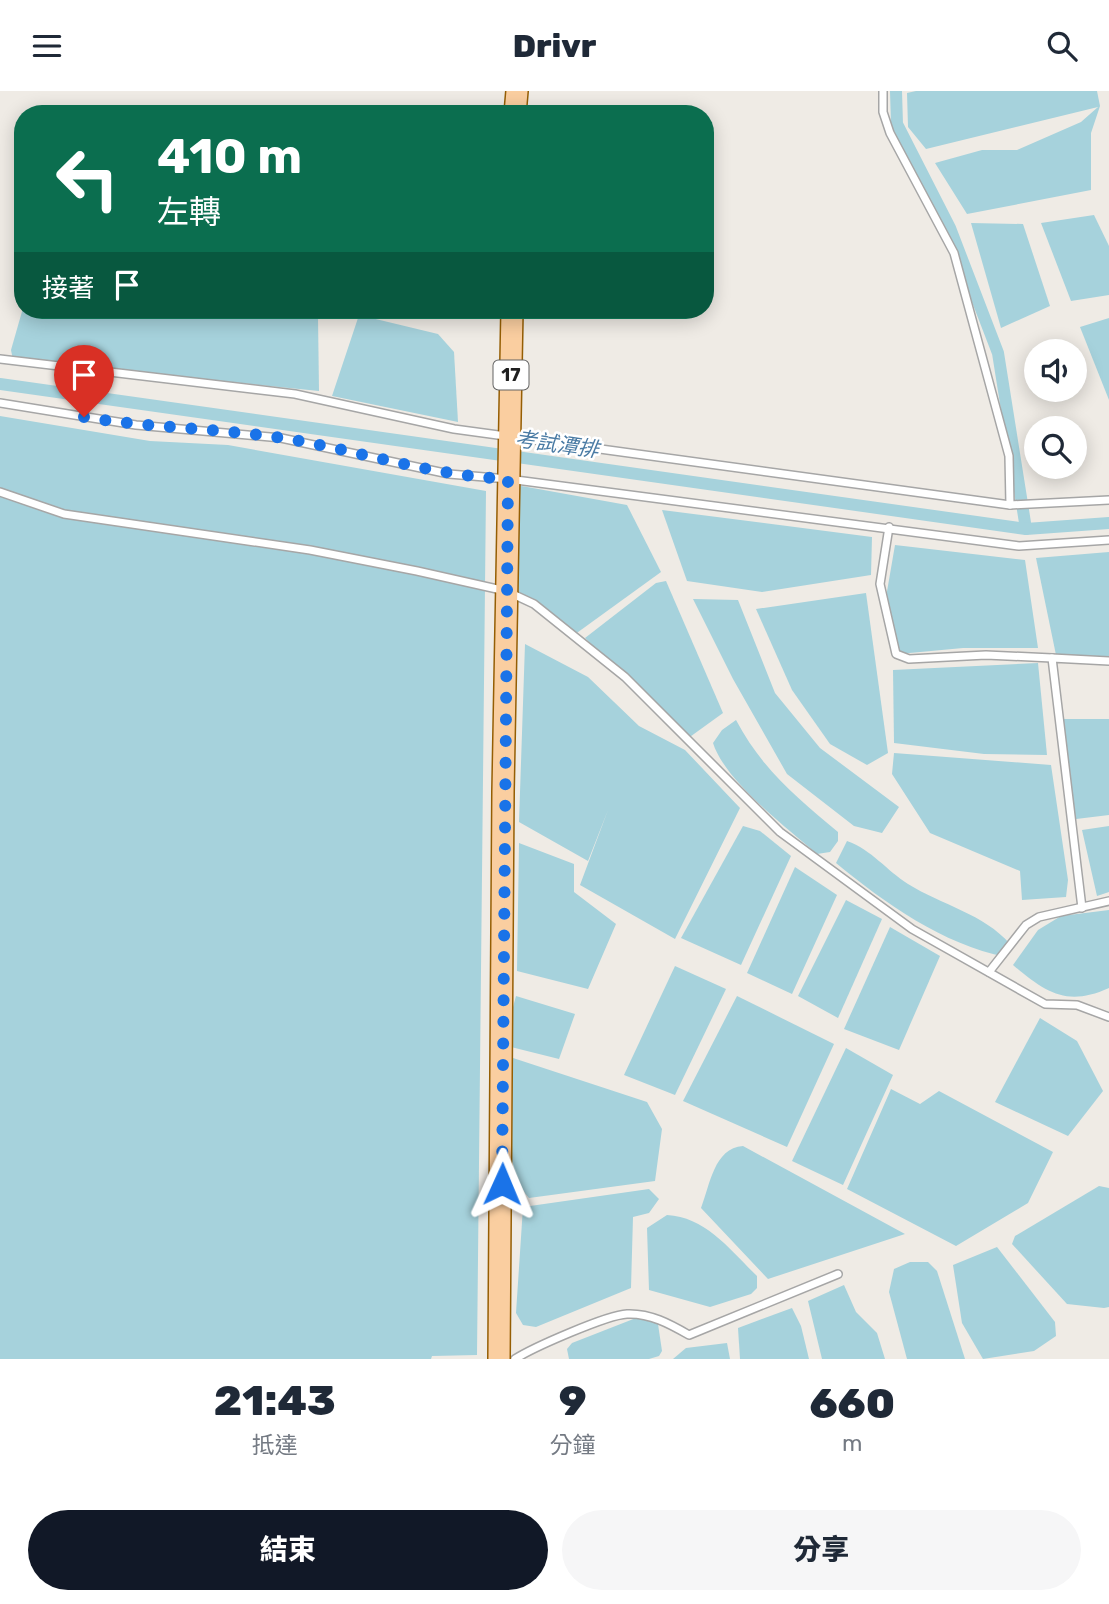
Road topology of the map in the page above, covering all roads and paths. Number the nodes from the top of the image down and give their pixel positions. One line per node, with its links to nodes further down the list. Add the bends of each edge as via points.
1 (883, 91): 9 (lane, via 890,133 954,253 1009,456)
2 (512, 319): 5 (main road, 17)
3 (0, 359): 5 (lane, via 295,394)
4 (0, 403): 6 (lane, via 136,425 281,438 449,474)
5 (510, 438): 6 (main road, 17); 9 (lane)
6 (509, 475): 10 (lane); 12 (main road, 17)
7 (0, 492): 12 (lane, via 64,514 310,550)
8 (1109, 501): 9 (lane)
9 (1010, 505)
10 (888, 527): 11 (lane, via 1019,546); 13 (lane, via 880,584 896,654 909,659 986,655)
11 (1109, 540)
12 (506, 591): 17 (lane, via 534,604 625,677 780,832 912,929); 20 (main road, 17)
13 (1052, 659): 14 (lane); 16 (lane)
14 (1109, 661)
15 (1109, 901): 16 (lane)
16 (1082, 908): 17 (lane, via 1039,917 1026,925)
17 (989, 972): 18 (lane, via 1045,1004 1077,1005)
18 (1109, 1017)
19 (838, 1274): 21 (lane, via 689,1335 665,1320 626,1314 537,1346)
20 (499, 1359)
21 (515, 1359)

